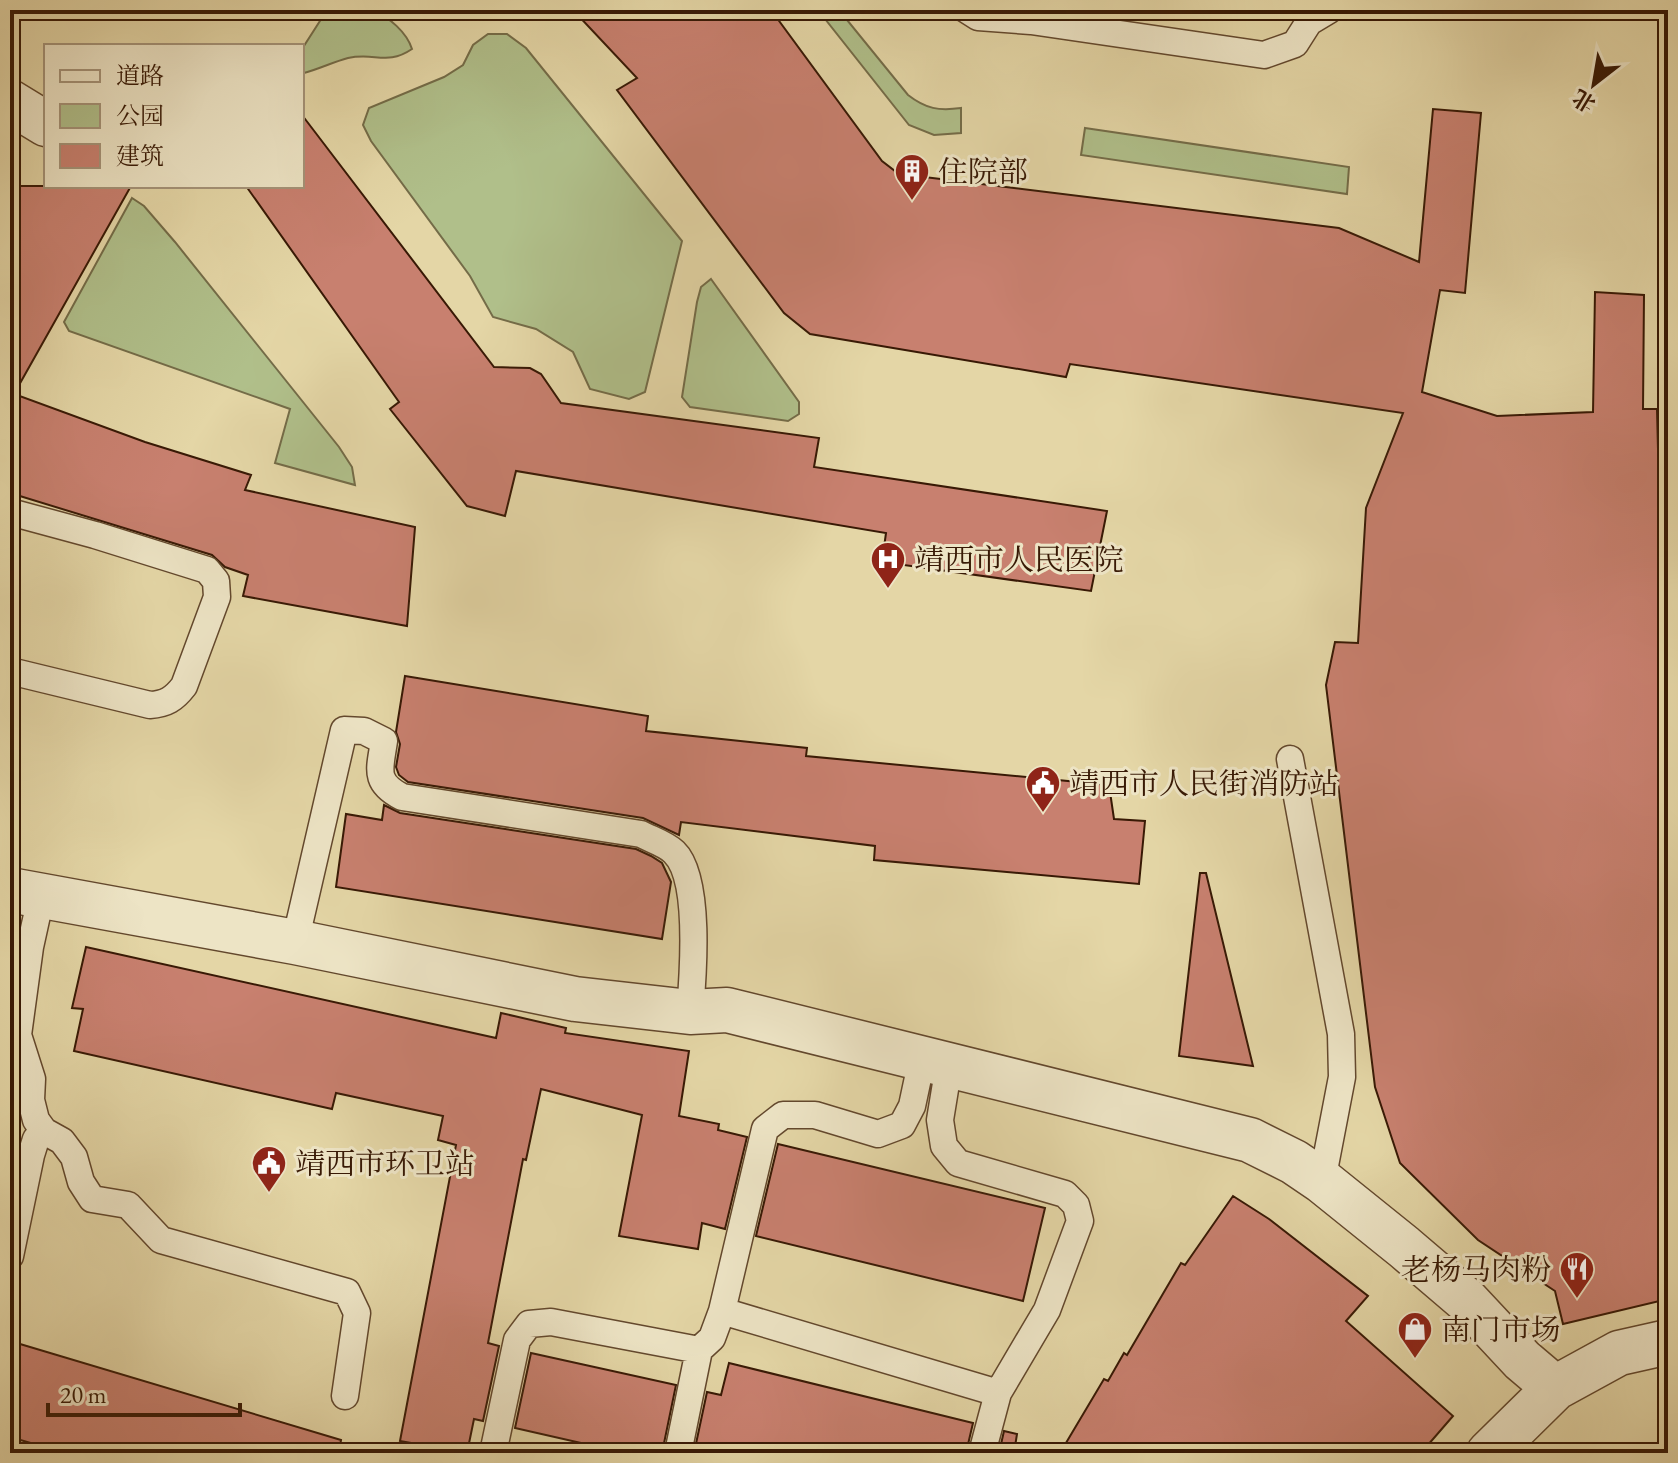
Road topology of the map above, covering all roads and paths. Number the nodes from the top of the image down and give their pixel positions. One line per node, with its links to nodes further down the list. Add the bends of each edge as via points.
1 (967, 10): 2 (lane, via 978,17 1264,55 1295,44 1309,22)
2 (1329, 10)
3 (10, 102): 4 (street)
4 (44, 123)
5 (10, 512): 6 (lane, via 207,570 216,581 217,597 184,686 164,704)
6 (10, 671)
7 (1290, 759): 13 (lane, via 1341,1034 1342,1077)
8 (25, 893): 9 (street); 12 (lane, via 30,947 18,1035 32,1079 36,1120)
9 (295, 942): 10 (street, via 575,999); 10 (lane, via 344,730 364,731 384,741 379,775 387,789 402,797 641,834 674,852 688,879 693,918)
10 (690, 1012): 11 (street, via 727,1010)
11 (936, 1062): 13 (street, via 1250,1140); 15 (lane, via 902,1125 878,1134 815,1115 783,1115 765,1129); 19 (lane, via 944,1146 958,1163 1065,1194 1076,1205 1080,1221 1047,1310)
12 (44, 1131): 14 (lane, via 31,1155); 20 (lane, via 62,1141 74,1157 92,1199 128,1205 161,1240 347,1292 357,1313)
13 (1322, 1181): 18 (street, via 1466,1300)
14 (10, 1256)
15 (722, 1311): 17 (lane, via 712,1338); 19 (lane)
16 (1668, 1342): 18 (street, via 1619,1353)
17 (699, 1350): 21 (lane, via 551,1322 529,1324 517,1340); 22 (lane)
18 (1555, 1388): 24 (street)
19 (998, 1393): 23 (lane)
20 (345, 1396)
21 (493, 1453)
22 (678, 1453)
23 (982, 1453)
24 (1489, 1453)

